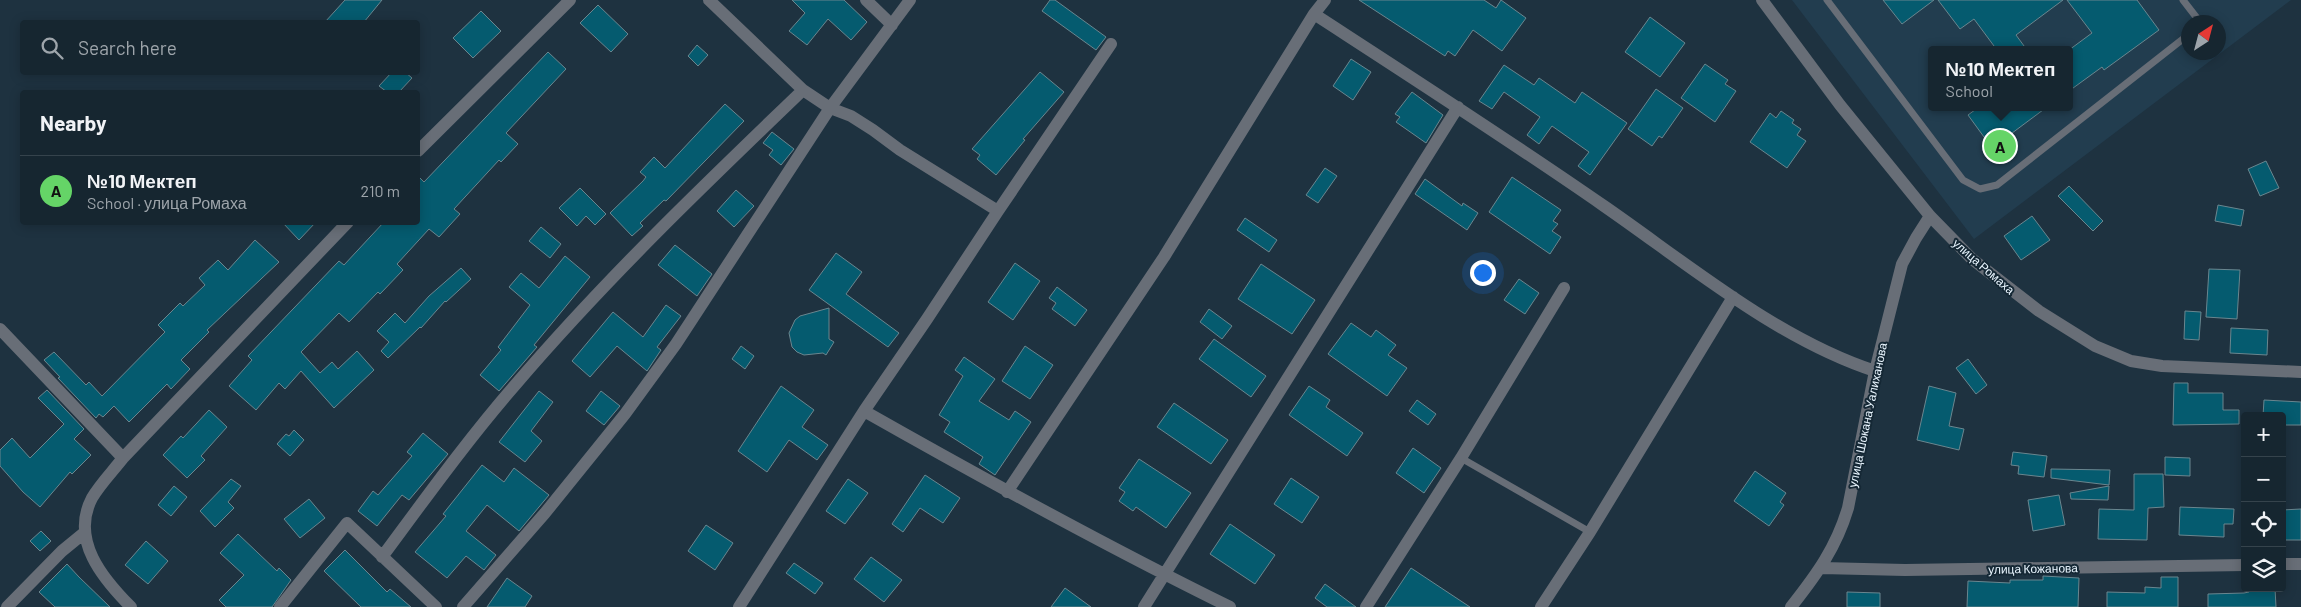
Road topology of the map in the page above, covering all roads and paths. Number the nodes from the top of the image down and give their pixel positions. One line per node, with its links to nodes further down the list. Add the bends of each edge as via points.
1 (570, 0): 17 (street)
2 (709, 0): 14 (street)
3 (866, 0): 11 (street)
4 (910, 0): 11 (street)
5 (1325, 0): 9 (street)
6 (1827, 0): 12 (lane, via 1963,180 1980,189 1997,185)
7 (2183, 0): 10 (lane)
8 (1767, 2): 19 (street, улица Ромаха, via 1840,105)
9 (1314, 14): 15 (street); 29 (street, via 1164,257)
10 (2195, 15)
11 (892, 25): 16 (street)
12 (2181, 40)
13 (1111, 44): 18 (street)
14 (803, 90): 16 (street); 32 (street, via 704,184 535,362)
15 (1458, 107): 22 (street); 37 (street)
16 (830, 108): 18 (street, via 851,116); 42 (street, via 676,344 625,414)
17 (420, 149)
18 (998, 211): 26 (street)
19 (1930, 216): 24 (street, улица Шокана Уалиханова, via 1902,264); 25 (street, улица Ромаха, via 1972,259 2007,287 2095,346 2132,361 2162,366)
20 (345, 225): 27 (street)
21 (1564, 288): 28 (street)
22 (1733, 296): 24 (street, via 1803,340); 30 (street)
23 (0, 329): 27 (street)
24 (1874, 371): 36 (street, улица Шокана Уалиханова, via 1848,508 1842,529)
25 (2301, 372)
26 (864, 411): 29 (street); 43 (street)
27 (123, 458): 31 (street, via 92,498)
28 (1461, 458): 30 (lane); 46 (street)
29 (1007, 492): 37 (street)
30 (1590, 532): 47 (street)
31 (84, 533): 38 (street); 39 (street, via 93,561)
32 (382, 557): 40 (street, via 347,524); 41 (street)
33 (2241, 564): 36 (street, улица Кожанова, via 1905,570)
34 (2286, 564): 35 (street)
35 (2301, 564)
36 (1822, 568): 48 (street, улица Шокана Уалиханова)
37 (1166, 575): 44 (street); 45 (street)
38 (7, 607)
39 (131, 607)
40 (280, 607)
41 (436, 607)
42 (463, 607)
43 (739, 607)
44 (1144, 607)
45 (1230, 607)
46 (1366, 607)
47 (1541, 607)
48 (1791, 607)

